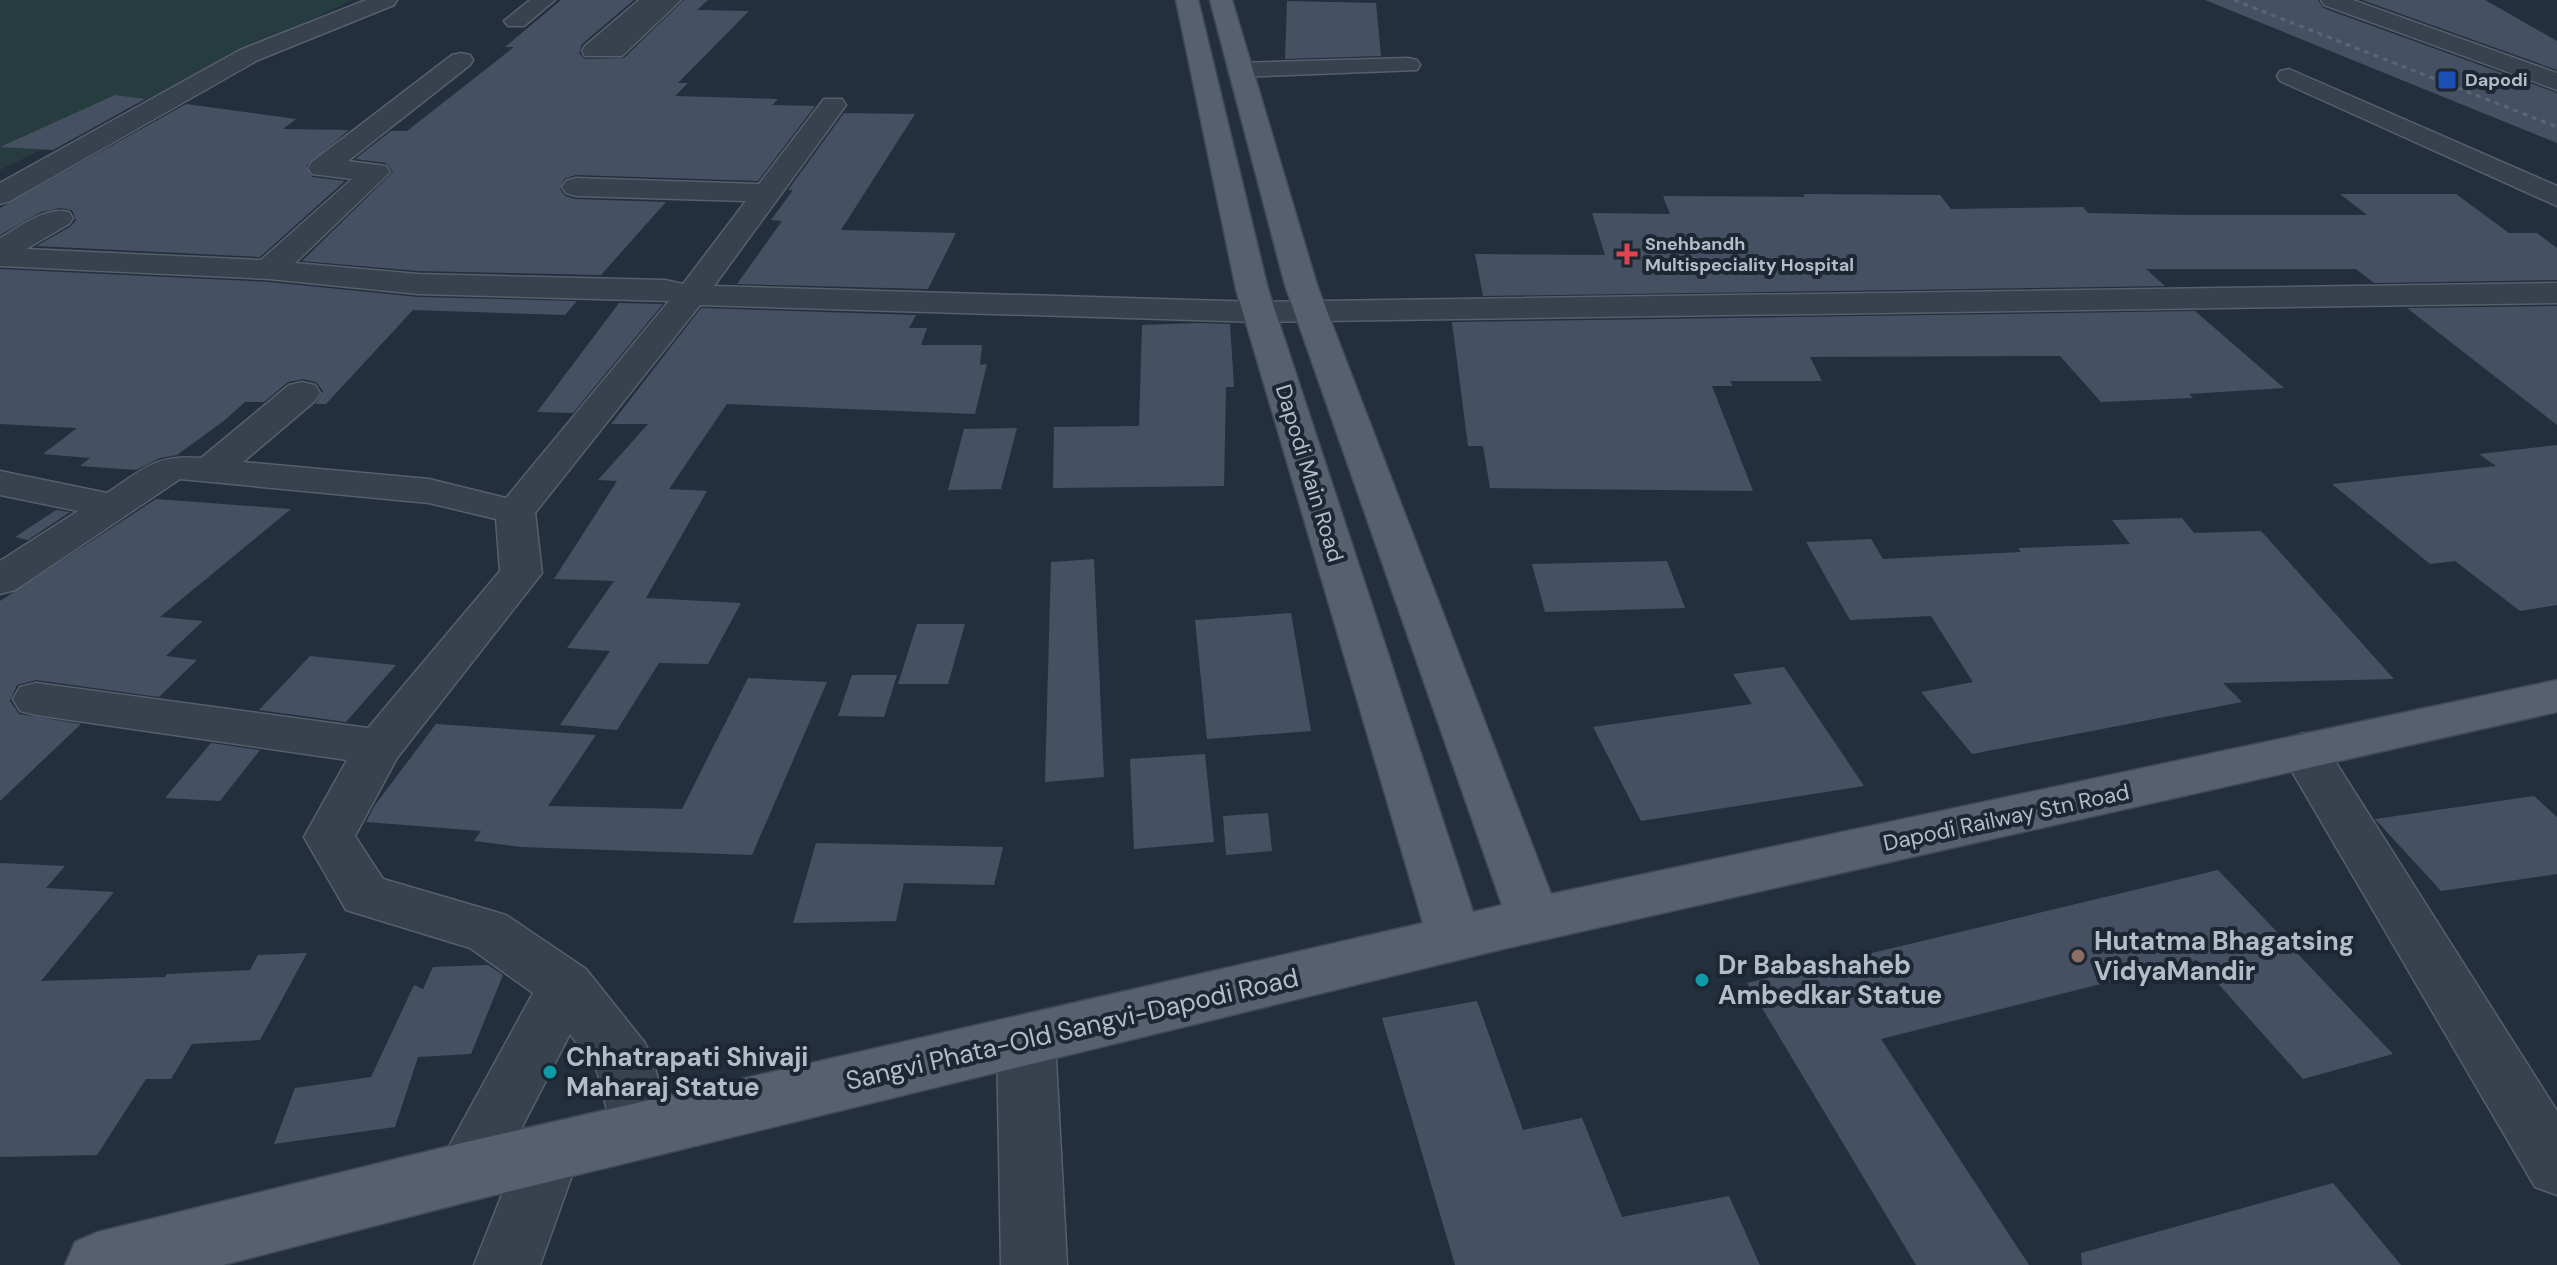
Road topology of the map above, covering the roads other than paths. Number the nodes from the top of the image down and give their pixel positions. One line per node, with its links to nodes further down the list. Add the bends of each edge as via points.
1 (386, 0): 17 (street, via 249,55)
2 (544, 0): 8 (street)
3 (653, 0): 4 (street, via 594,51 613,51)
4 (670, 0)
5 (1187, 0): 25 (main road, Dapodi Main Road)
6 (1221, 0): 11 (main road)
7 (2332, 0): 13 (street)
8 (516, 21)
9 (461, 60): 21 (street, via 322,168 376,172)
10 (1408, 65): 11 (street)
11 (1240, 70): 24 (main road)
12 (2289, 76): 18 (street)
13 (2557, 82)
14 (833, 105): 16 (street)
15 (576, 187): 16 (street)
16 (767, 193): 23 (street)
17 (0, 195)
18 (2557, 197)
19 (0, 213): 20 (street, via 58,218)
20 (0, 254): 21 (street)
21 (269, 270): 23 (street, via 418,284)
22 (2557, 293): 24 (street)
23 (691, 295): 25 (street); 30 (street)
24 (1310, 311): 25 (street); 36 (main road)
25 (1259, 312): 37 (main road, Dapodi Main Road)
26 (302, 393): 27 (street)
27 (209, 471): 29 (street, via 173,467); 30 (street, via 429,491)
28 (0, 483): 29 (street)
29 (114, 506): 31 (street)
30 (515, 512): 34 (street, via 521,573)
31 (0, 580)
32 (2557, 696): 35 (main road, Dapodi Railway Stn Road)
33 (36, 699): 34 (street)
34 (379, 747): 38 (street, via 329,837 365,895 487,931)
35 (2304, 751): 36 (main road, Dapodi Railway Stn Road); 42 (street)
36 (1534, 920): 37 (main road, Dapodi Railway Stn Road)
37 (1455, 939): 39 (main road, Sangvi Phata-Old Sangvi-Dapodi Road)
38 (566, 986): 40 (street, via 624,1061); 43 (street)
39 (1026, 1040): 40 (main road, Sangvi Phata-Old Sangvi-Dapodi Road); 46 (street)
40 (642, 1130): 41 (main road, Sangvi Phata-Old Sangvi-Dapodi Road)
41 (549, 1153): 43 (main road, Sangvi Phata-Old Sangvi-Dapodi Road); 45 (street)
42 (2557, 1166)
43 (466, 1172): 44 (main road)
44 (98, 1265)
45 (507, 1265)
46 (1034, 1265)

